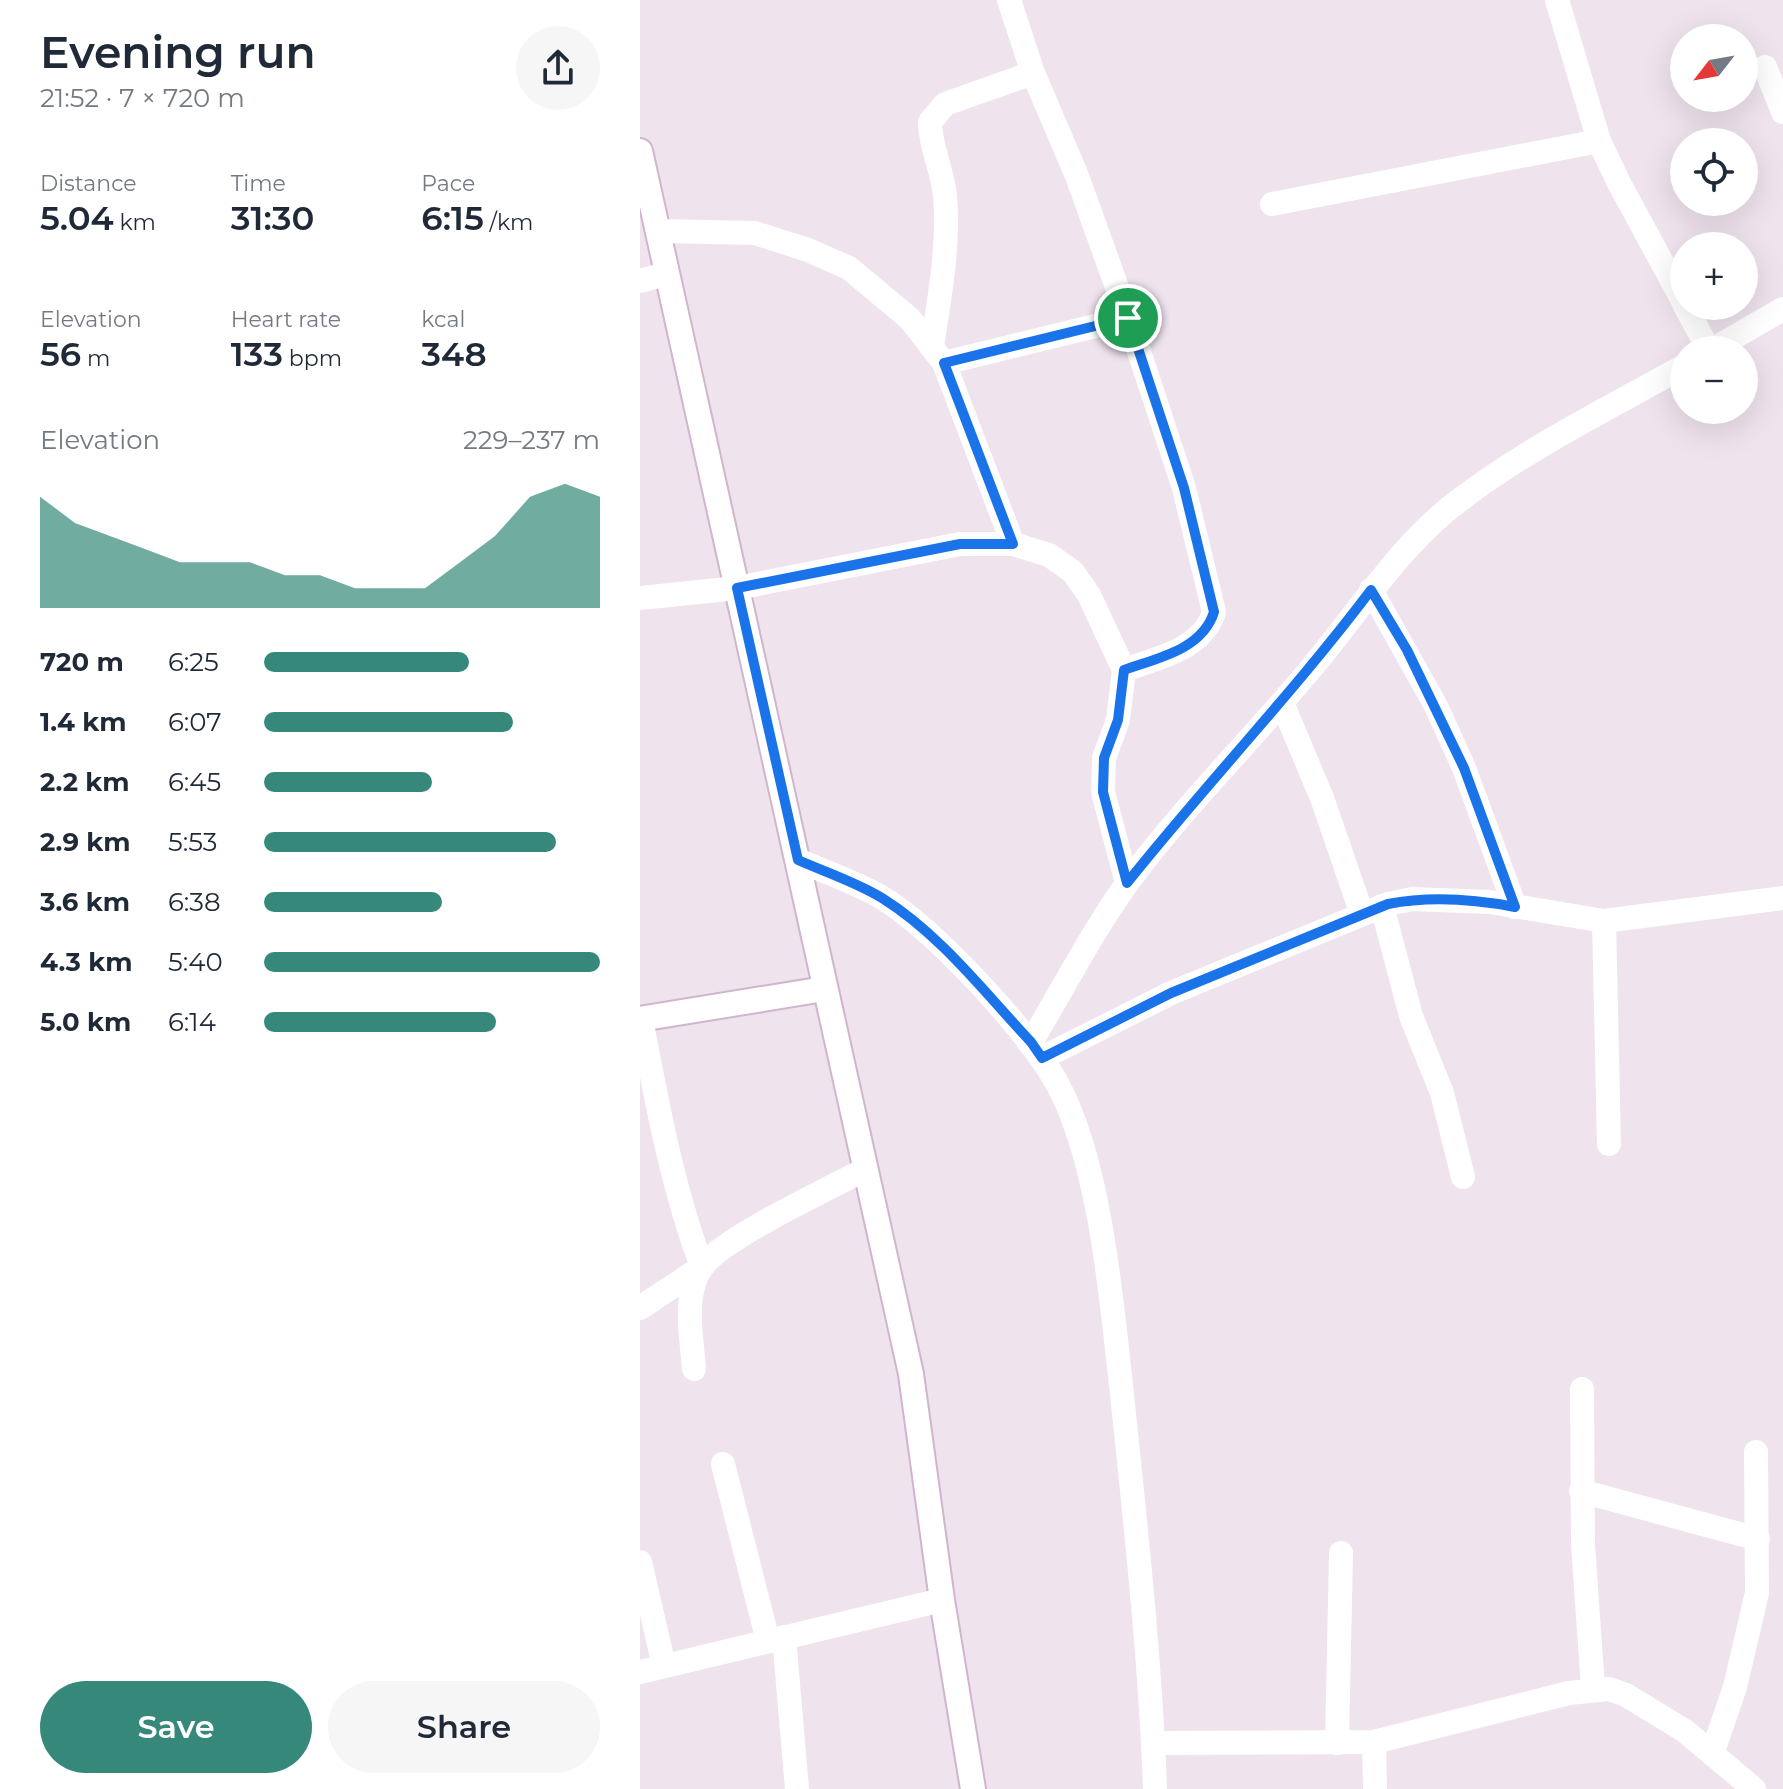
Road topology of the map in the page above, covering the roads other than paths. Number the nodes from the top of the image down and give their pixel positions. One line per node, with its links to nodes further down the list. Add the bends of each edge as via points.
1 (1009, 0): 4 (street)
2 (1557, 0): 6 (street)
3 (1765, 67): 5 (street)
4 (1033, 73): 14 (street); 16 (street, via 945,104 930,122 947,216)
5 (1783, 112)
6 (1599, 141): 8 (street); 11 (street)
7 (640, 151): 9 (street)
8 (1272, 204)
9 (659, 231): 10 (street); 16 (street, via 755,233 849,268 910,319)
10 (666, 274): 12 (street); 19 (street)
11 (1670, 277)
12 (640, 281)
13 (1783, 309): 15 (street)
14 (1128, 318): 16 (street); 22 (street, via 1184,488 1214,612 1210,625 1193,642)
15 (1736, 336)
16 (938, 354): 18 (street)
17 (1670, 374): 20 (street, via 1556,437 1460,499 1416,538)
18 (1013, 544): 19 (street, via 960,544); 22 (street, via 1049,555 1073,572)
19 (737, 588): 21 (street); 24 (street)
20 (1371, 590): 23 (street); 27 (street, via 1453,743)
21 (640, 598)
22 (1124, 670): 25 (street, via 1118,720 1104,758 1103,792)
23 (1282, 703): 25 (street); 28 (street)
24 (798, 860): 30 (street); 32 (street, via 881,897 911,920)
25 (1127, 883): 32 (street)
26 (1783, 898): 29 (street)
27 (1515, 907): 28 (street, via 1427,899); 29 (street)
28 (1372, 910): 32 (street); 35 (street, via 1442,1093)
29 (1604, 921): 33 (street)
30 (824, 989): 31 (street); 34 (street)
31 (641, 1019): 36 (street, via 682,1213)
32 (1037, 1050): 51 (street, via 1075,1126 1102,1241 1127,1441)
33 (1609, 1144)
34 (864, 1170): 36 (street, via 747,1234); 46 (street, via 911,1374)
35 (1463, 1177)
36 (702, 1267): 37 (street); 38 (street, via 689,1308)
37 (640, 1308)
38 (694, 1369)
39 (1582, 1389): 42 (street)
40 (1756, 1452): 43 (street)
41 (723, 1464): 47 (street)
42 (1581, 1491): 43 (street); 49 (street)
43 (1758, 1539): 53 (street, via 1751,1628)
44 (1341, 1553): 52 (street)
45 (640, 1562): 48 (street)
46 (942, 1600): 47 (street); 55 (street)
47 (776, 1639): 48 (street); 54 (street)
48 (652, 1669)
49 (1593, 1688): 50 (street); 53 (street, via 1626,1695)
50 (1374, 1742): 52 (street); 57 (street)
51 (1153, 1743): 52 (street); 56 (street)
52 (1337, 1743)
53 (1712, 1754): 58 (street)
54 (797, 1789)
55 (973, 1789)
56 (1155, 1789)
57 (1375, 1789)
58 (1754, 1789)

